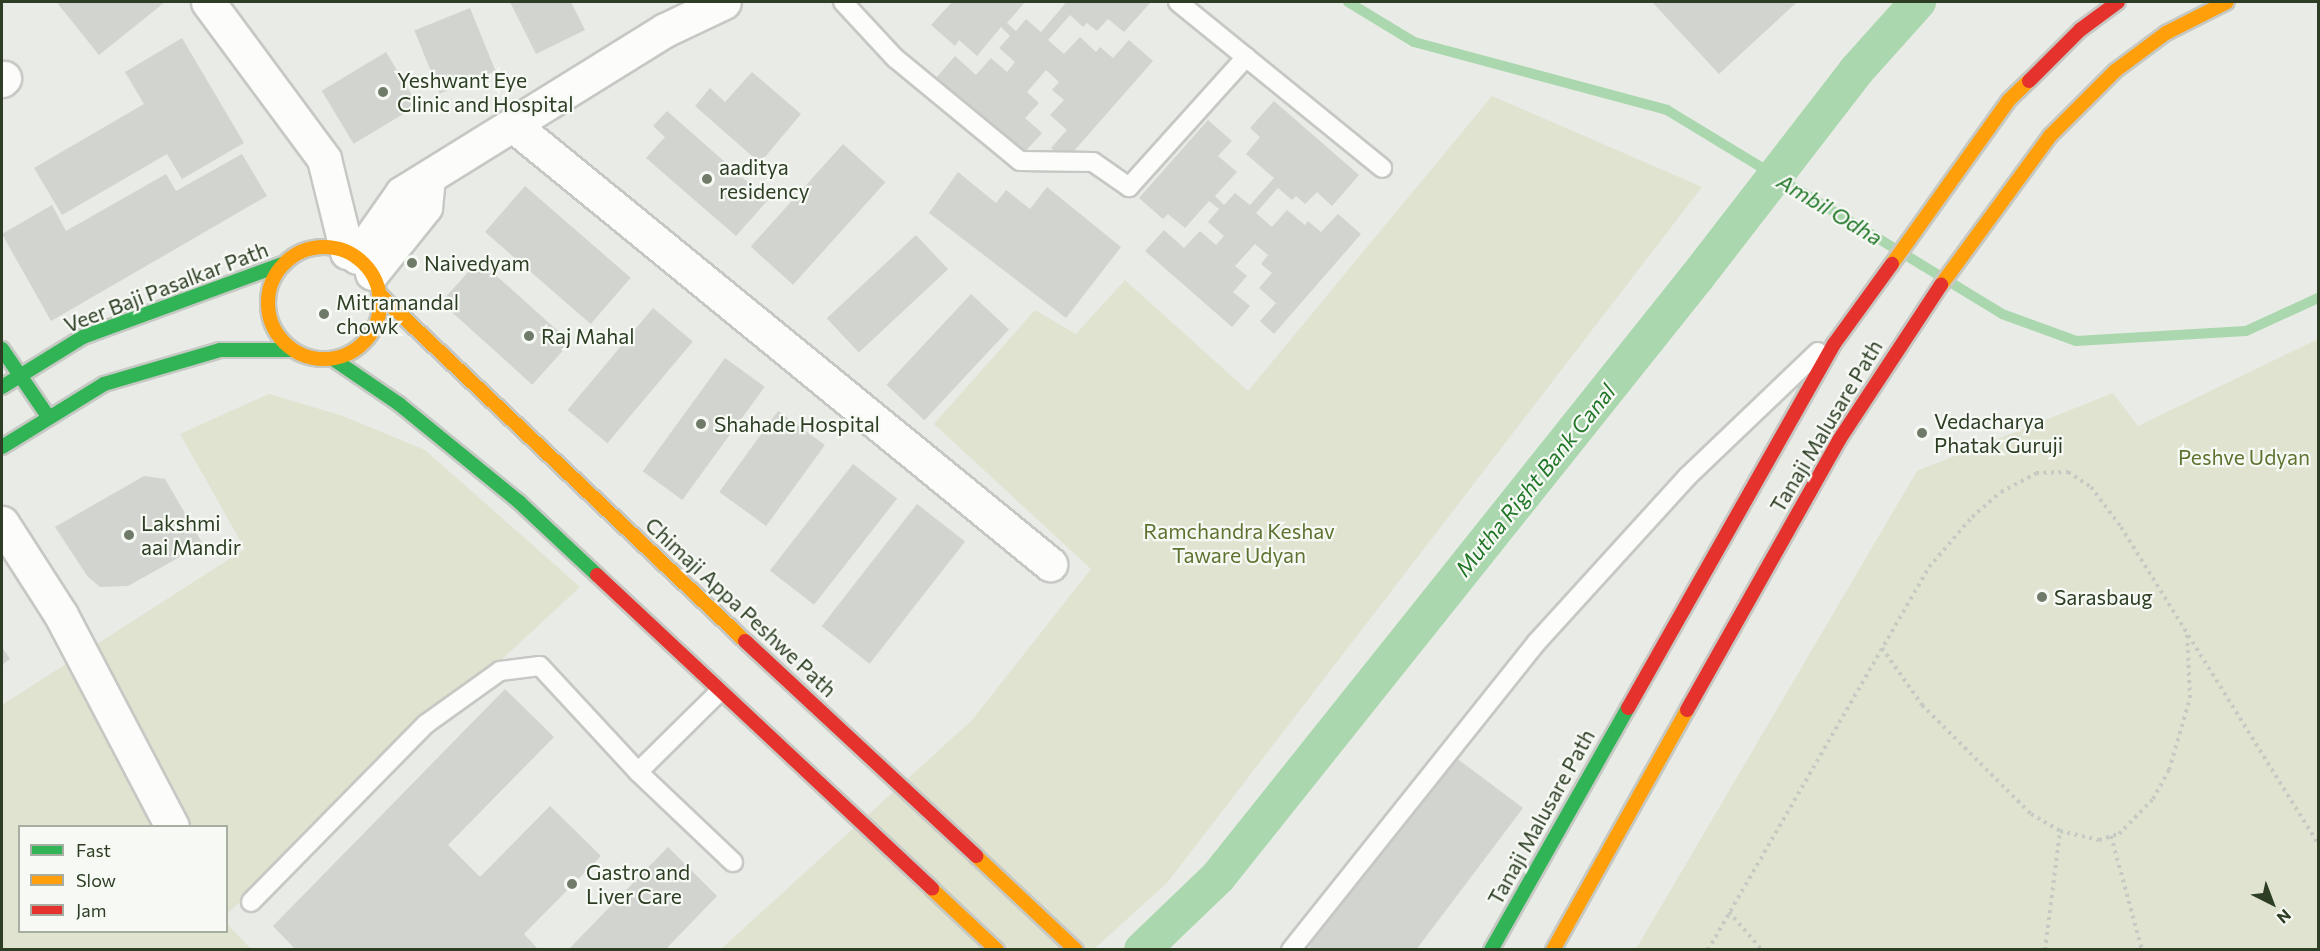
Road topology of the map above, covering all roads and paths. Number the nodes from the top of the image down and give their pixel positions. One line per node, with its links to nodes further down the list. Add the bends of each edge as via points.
1 (208, 2): 11 (street, via 324,159)
2 (724, 2): 8 (street, via 665,30)
3 (843, 2): 7 (lane, via 895,58 1020,161 1093,162 1129,188)
4 (1178, 2): 7 (lane)
5 (2118, 2): 12 (main road, Tanaji Malusare Path, via 2080,30 2009,100)
6 (2227, 2): 37 (main road, Tanaji Malusare Path, via 2166,33 2115,71 2050,136 1970,243 1839,440)
7 (1246, 57): 9 (lane)
8 (513, 125): 11 (street, via 402,193); 21 (street)
9 (1382, 168)
10 (285, 263): 11 (main road, via 314,248); 14 (main road, via 273,281 268,313 276,334); 16 (main road, Veer Baji Pasalkar Path, via 83,337)
11 (363, 269): 15 (main road, via 379,315 370,336 354,351); 34 (main road, Chimaji Appa Peshwe Path, via 556,465)
12 (1848, 324): 35 (lane, via 1686,477 1537,642); 36 (main road, Tanaji Malusare Path, via 1792,413)
13 (2, 350): 16 (main road)
14 (291, 350): 15 (main road, via 312,358); 18 (main road, via 220,350 104,384)
15 (333, 359): 24 (main road, via 399,404 519,502)
16 (21, 376): 17 (main road, Veer Baji Pasalkar Path); 18 (main road)
17 (2, 387)
18 (49, 418): 19 (main road)
19 (2, 447)
20 (2, 523): 26 (street, via 61,615)
21 (1050, 564)
22 (2187, 633): 23 (path, via 2121,527 2091,487 2068,472 2036,473 2001,492 1972,517 1929,567); 28 (path, via 2190,698 2169,770 2153,799 2119,834); 29 (path)
23 (1882, 648): 27 (path, via 1922,705 2031,814); 32 (path)
24 (719, 692): 25 (lane); 33 (main road)
25 (638, 772): 30 (lane); 31 (lane, via 540,666 500,670 426,724)
26 (171, 825)
27 (2060, 831): 28 (path, via 2099,840); 40 (path)
28 (2110, 836): 41 (path)
29 (2319, 843)
30 (733, 862)
31 (251, 902)
32 (1729, 912): 38 (path); 39 (path)
33 (996, 950)
34 (1076, 950)
35 (1292, 950)
36 (1491, 950)
37 (1553, 950)
38 (1708, 950)
39 (1762, 950)
40 (2045, 950)
41 (2142, 950)

